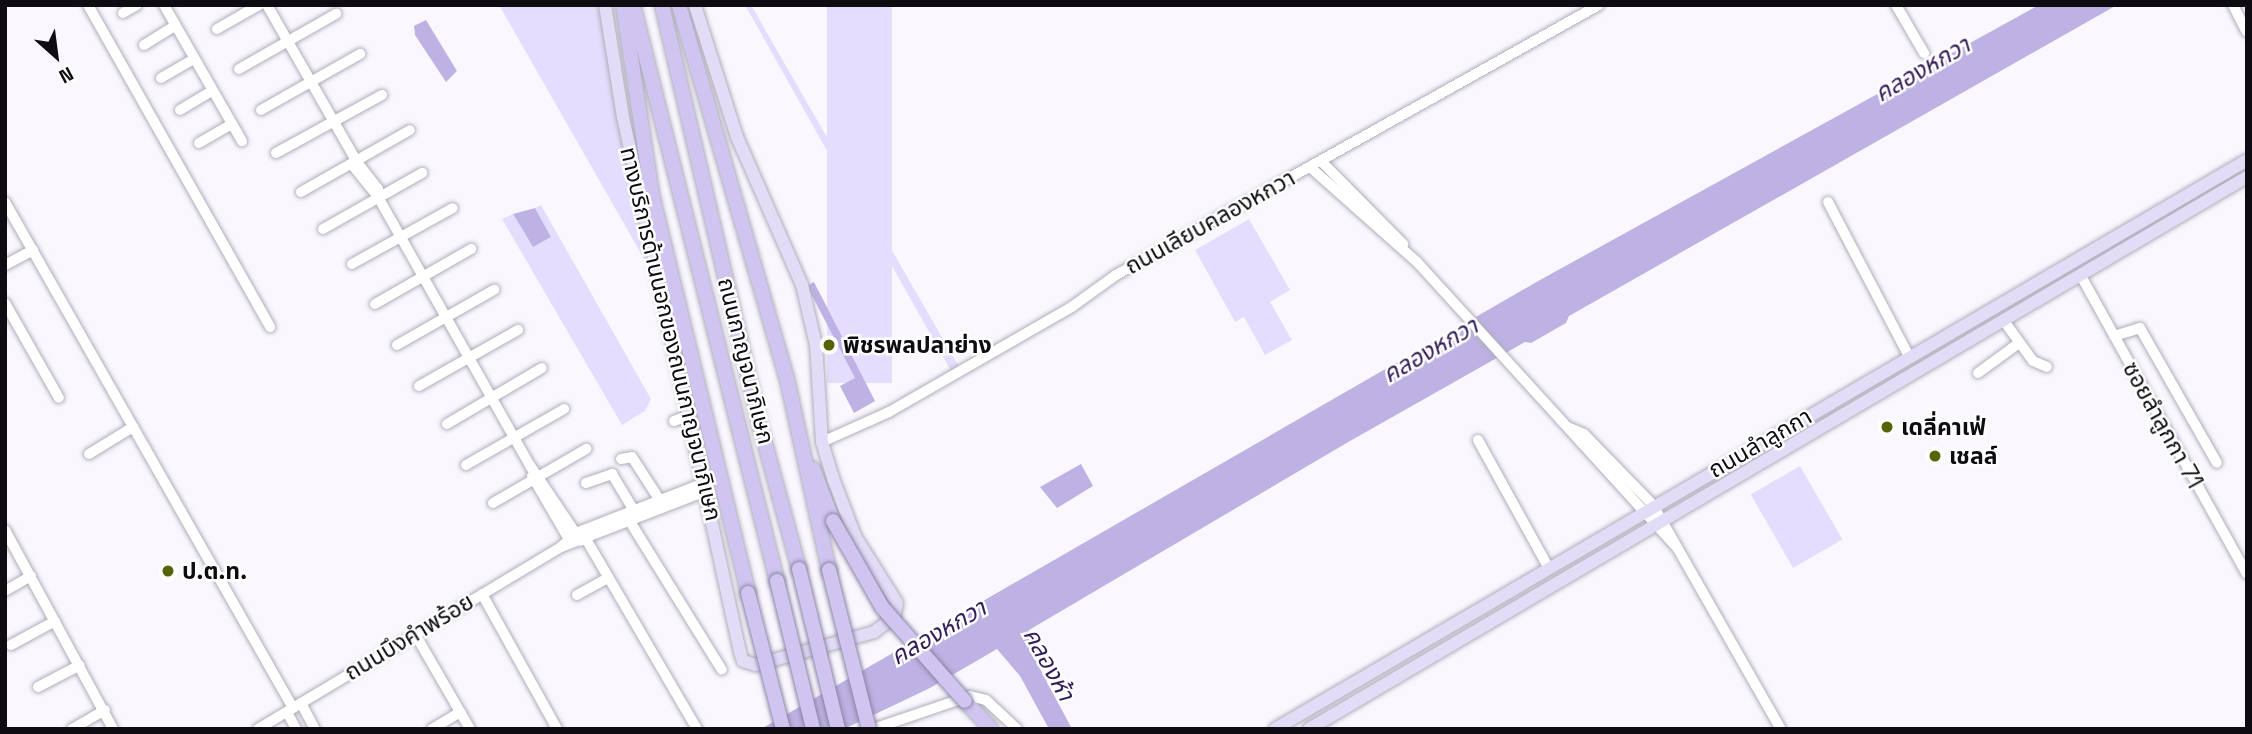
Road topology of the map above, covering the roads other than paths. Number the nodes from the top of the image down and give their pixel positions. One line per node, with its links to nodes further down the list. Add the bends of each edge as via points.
1 (88, 5): 63 (street)
2 (137, 5): 15 (street)
3 (164, 5): 17 (street)
4 (259, 5): 18 (street)
5 (267, 5): 20 (street)
6 (605, 5): 77 (main road, ทางบริการด้านนอกของถนนกาญจนาภิเษก, via 622,117)
7 (623, 5): 111 (highway, bridge, via 652,195)
8 (633, 5): 129 (highway, ถนนกาญจนาภิเษก, bridge)
9 (662, 5): 130 (highway, ถนนกาญจนาภิเษก, bridge, via 761,429)
10 (679, 5): 83 (highway, via 729,169)
11 (695, 5): 84 (main road, via 737,137 802,285 816,345)
12 (1599, 5): 40 (street, ถนนเลียบคลองหกวา)
13 (1896, 5): 22 (street)
14 (2233, 5): 19 (street)
15 (123, 13)
16 (335, 14): 20 (street)
17 (175, 26): 21 (street); 24 (street)
18 (216, 29)
19 (2247, 32)
20 (288, 42): 25 (street); 27 (street)
21 (144, 45)
22 (1924, 52)
23 (360, 54): 27 (street)
24 (194, 59): 26 (street); 28 (street)
25 (239, 69)
26 (161, 78)
27 (311, 81): 31 (street); 32 (street)
28 (212, 91): 30 (street); 33 (street)
29 (382, 95): 32 (street)
30 (180, 110)
31 (261, 110)
32 (333, 121): 37 (street); 39 (street)
33 (232, 124): 35 (street); 36 (street)
34 (410, 131): 39 (street)
35 (242, 141)
36 (199, 143)
37 (276, 153)
38 (2247, 160): 68 (main road, ถนนลำลูกกา)
39 (356, 161): 44 (street); 45 (street, via 360,176)
40 (1321, 161): 41 (street, ถนนเลียบคลองหกวา); 53 (street, via 1347,191 1393,230)
41 (1310, 167): 53 (street); 84 (street, ถนนเลียบคลองหกวา, via 1116,275 1073,306 889,412)
42 (422, 173): 45 (street)
43 (2247, 177): 56 (main road, ถนนลำลูกกา)
44 (301, 192)
45 (378, 198): 49 (street); 50 (street)
46 (5, 202): 52 (street)
47 (1828, 202): 68 (street)
48 (453, 208): 50 (street)
49 (323, 229)
50 (400, 236): 54 (street); 57 (street)
51 (471, 249): 57 (street)
52 (33, 250): 55 (street); 80 (street)
53 (1409, 253): 95 (street)
54 (352, 264)
55 (5, 265)
56 (2081, 276): 62 (main road, ถนนลำลูกกา); 65 (street, ซอยลำลูกกา 71)
57 (423, 277): 60 (street); 61 (street)
58 (494, 290): 61 (street)
59 (5, 303): 75 (street)
60 (375, 304)
61 (447, 318): 67 (street); 69 (street)
62 (2004, 320): 66 (street); 98 (main road, ถนนลำลูกกา)
63 (270, 327)
64 (518, 330): 69 (street)
65 (2114, 336): 88 (street, via 2140,328); 102 (street, ซอยลำลูกกา 71)
66 (2019, 343): 70 (street, via 2032,361); 72 (street)
67 (397, 345)
68 (1909, 356): 95 (main road, ถนนลำลูกกา)
69 (469, 357): 73 (street); 74 (street)
70 (2047, 367)
71 (542, 368): 74 (street)
72 (1978, 373)
73 (419, 386)
74 (492, 397): 79 (street); 81 (street)
75 (59, 398)
76 (564, 409): 81 (street)
77 (690, 415): 78 (street); 92 (main road, ทางบริการด้านนอกของถนนกาญจนาภิเษก)
78 (674, 421)
79 (447, 424)
80 (133, 427): 86 (street); 115 (street)
81 (514, 437): 89 (street); 90 (street)
82 (1478, 440): 101 (street)
83 (802, 442): 131 (highway, bridge, via 829,570); 132 (highway, bridge, via 833,521 882,607)
84 (822, 442): 92 (main road, ทางบริการด้านนอกของถนนกาญจนาภิเษก, via 855,536 897,603 886,625 831,648 755,665 743,662)
85 (586, 449): 90 (street)
86 (89, 454)
87 (621, 459): 93 (street, via 632,457)
88 (2217, 463)
89 (466, 465)
90 (536, 478): 94 (street); 100 (street)
91 (586, 482): 96 (street, via 612,474)
92 (705, 487): 93 (street, ถนนบึงคำพร้อย); 97 (street, ถนนบึงคำพร้อย)
93 (659, 499): 96 (street, ถนนบึงคำพร้อย)
94 (493, 503)
95 (1649, 508): 98 (street); 101 (main road, ถนนลำลูกกา)
96 (633, 509): 100 (street, ถนนบึงคำพร้อย)
97 (629, 520): 100 (street, ถนนบึงคำพร้อย); 113 (street)
98 (1659, 523): 135 (main road, ถนนลำลูกกา); 136 (street)
99 (6, 533): 103 (street)
100 (574, 540): 104 (street); 106 (street, ถนนบึงคำพร้อย)
101 (1548, 567): 134 (main road, ถนนลำลูกกา)
102 (2247, 574)
103 (31, 576): 105 (street); 108 (street)
104 (608, 578): 107 (street); 126 (street)
105 (5, 592)
106 (482, 594): 109 (street, ถนนบึงคำพร้อย); 125 (street)
107 (578, 595)
108 (55, 621): 110 (street); 112 (street)
109 (415, 634): 115 (street, ถนนบึงคำพร้อย); 117 (street)
110 (11, 645)
111 (763, 660): 127 (highway, bridge); 128 (highway, bridge)
112 (80, 665): 114 (street); 116 (street)
113 (722, 670)
114 (38, 687)
115 (293, 708): 120 (street, ถนนบึงคำพร้อย); 121 (street); 122 (street)
116 (105, 710): 118 (street); 119 (street)
117 (460, 712): 123 (street); 124 (street)
118 (72, 729)
119 (113, 729)
120 (258, 729)
121 (296, 729)
122 (315, 729)
123 (432, 729)
124 (470, 729)
125 (557, 729)
126 (698, 729)
127 (774, 729)
128 (783, 729)
129 (813, 729)
130 (838, 729)
131 (871, 729): 133 (street, via 970,696 986,699)
132 (991, 729)
133 (1017, 729)
134 (1275, 729)
135 (1310, 729)
136 (1781, 729)

